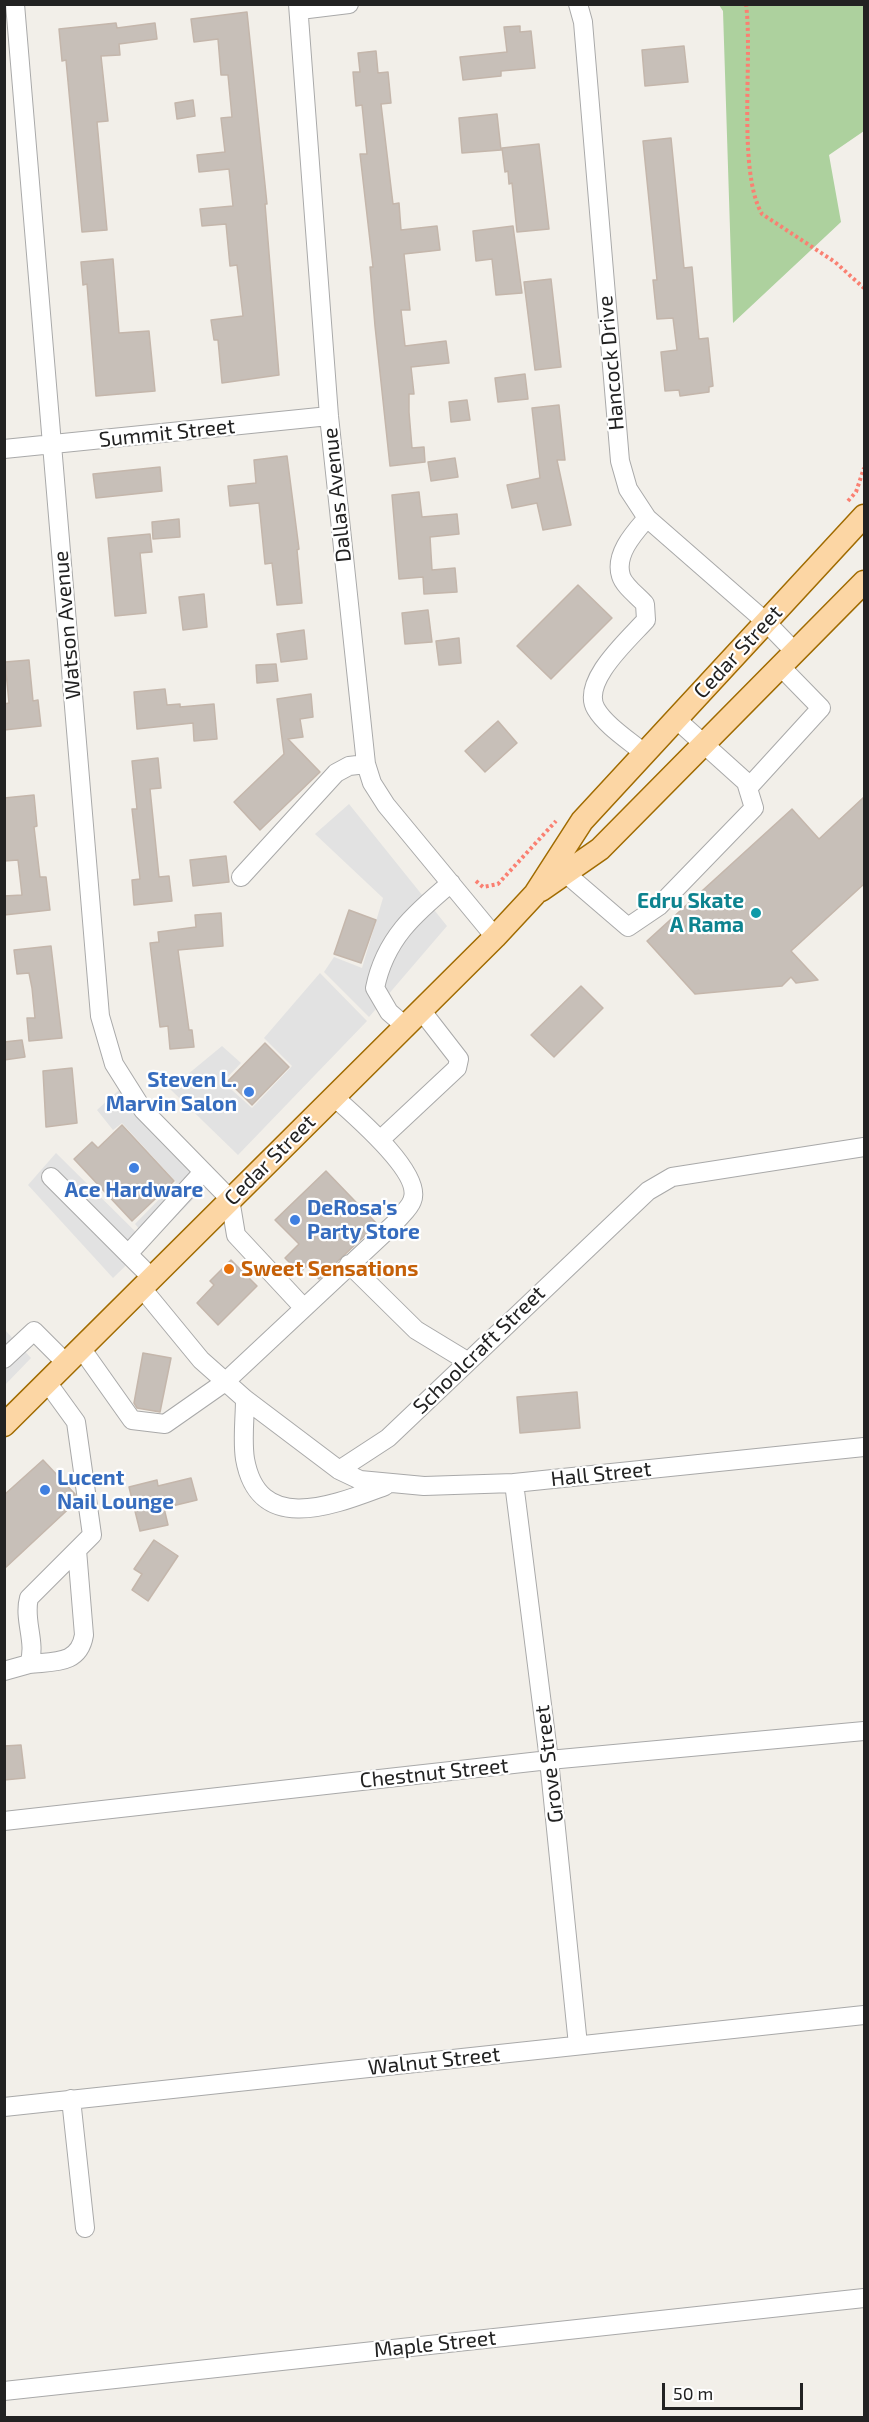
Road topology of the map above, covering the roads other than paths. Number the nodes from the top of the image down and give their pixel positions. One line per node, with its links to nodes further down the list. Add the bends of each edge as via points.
1 (15, 4): 6 (street, Watson Avenue)
2 (349, 4): 4 (street)
3 (578, 4): 9 (street, Hancock Drive, via 583,22 620,461 628,489)
4 (299, 7): 5 (street, Dallas Avenue)
5 (329, 417): 6 (street, Summit Street); 16 (street, Dallas Avenue)
6 (52, 444): 7 (street, Summit Street); 27 (street, Watson Avenue, via 100,1016 114,1064 128,1088 143,1110)
7 (4, 449)
8 (864, 516): 11 (main road, Cedar Street)
9 (647, 518): 11 (street, Hancock Drive); 15 (street, via 628,540 620,564 621,576 645,604 646,620 607,665 593,693 597,712)
10 (864, 582): 12 (main road, Cedar Street)
11 (766, 622): 12 (street, Hancock Drive); 13 (main road, Cedar Street)
12 (787, 659): 14 (main road, Cedar Street); 17 (street, Hancock Drive, via 821,708)
13 (676, 720): 14 (street); 15 (main road, Cedar Street)
14 (702, 745): 17 (street, via 746,782); 18 (main road, Cedar Street, via 600,849)
15 (645, 754): 18 (main road, Cedar Street, via 582,821)
16 (366, 764): 19 (street, via 336,773); 20 (street, Dallas Avenue, via 386,805)
17 (748, 788): 18 (street, via 754,808 659,906 628,927)
18 (559, 868): 21 (main road, Cedar Street)
19 (241, 878)
20 (451, 883): 21 (street, Dallas Avenue); 23 (street, via 408,920 380,963 375,988 389,1012)
21 (495, 937): 22 (main road, Cedar Street)
22 (421, 1010): 23 (main road, Cedar Street); 25 (street, via 459,1059 457,1068)
23 (405, 1026): 24 (main road, Cedar Street)
24 (334, 1096): 25 (street); 29 (main road, Cedar Street)
25 (380, 1140): 31 (street, via 413,1185 412,1201 395,1223)
26 (864, 1147): 37 (street, Schoolcraft Street, via 672,1177 622,1212)
27 (203, 1172): 29 (street, Watson Avenue); 30 (street)
28 (51, 1177): 30 (street)
29 (230, 1199): 32 (main road, Cedar Street); 33 (street, via 236,1235)
30 (128, 1254): 32 (street)
31 (349, 1264): 33 (street); 37 (street, via 416,1330)
32 (146, 1282): 35 (main road, Cedar Street); 39 (street, via 201,1360)
33 (303, 1307): 39 (street)
34 (12, 1343): 35 (street, via 33,1331); 36 (street)
35 (74, 1355): 38 (main road, Cedar Street); 39 (street, via 132,1420 165,1424)
36 (4, 1359)
37 (467, 1361): 43 (street, Schoolcraft Street, via 388,1438)
38 (47, 1382): 41 (main road, Cedar Street); 46 (street, via 76,1422 92,1525 92,1535)
39 (225, 1382): 40 (street)
40 (245, 1399): 43 (street); 45 (street, via 245,1459 254,1485 273,1505 299,1509 331,1505)
41 (4, 1425)
42 (864, 1448): 44 (street, Hall Street)
43 (339, 1470): 45 (street, Hall Street, via 360,1480)
44 (514, 1483): 45 (street, Hall Street); 50 (street, Grove Street)
45 (389, 1484)
46 (77, 1550): 47 (street, via 29,1598); 47 (street, via 82,1648 75,1656)
47 (29, 1664): 48 (street)
48 (4, 1671)
49 (864, 1731): 50 (street, Chestnut Street)
50 (549, 1760): 51 (street, Chestnut Street); 53 (street, Grove Street)
51 (4, 1821)
52 (864, 2015): 53 (street, Walnut Street)
53 (578, 2045): 54 (street, Walnut Street)
54 (71, 2100): 55 (street, Walnut Street); 56 (street)
55 (4, 2107)
56 (85, 2228)
57 (864, 2298): 58 (street, Maple Street)
58 (4, 2391)

